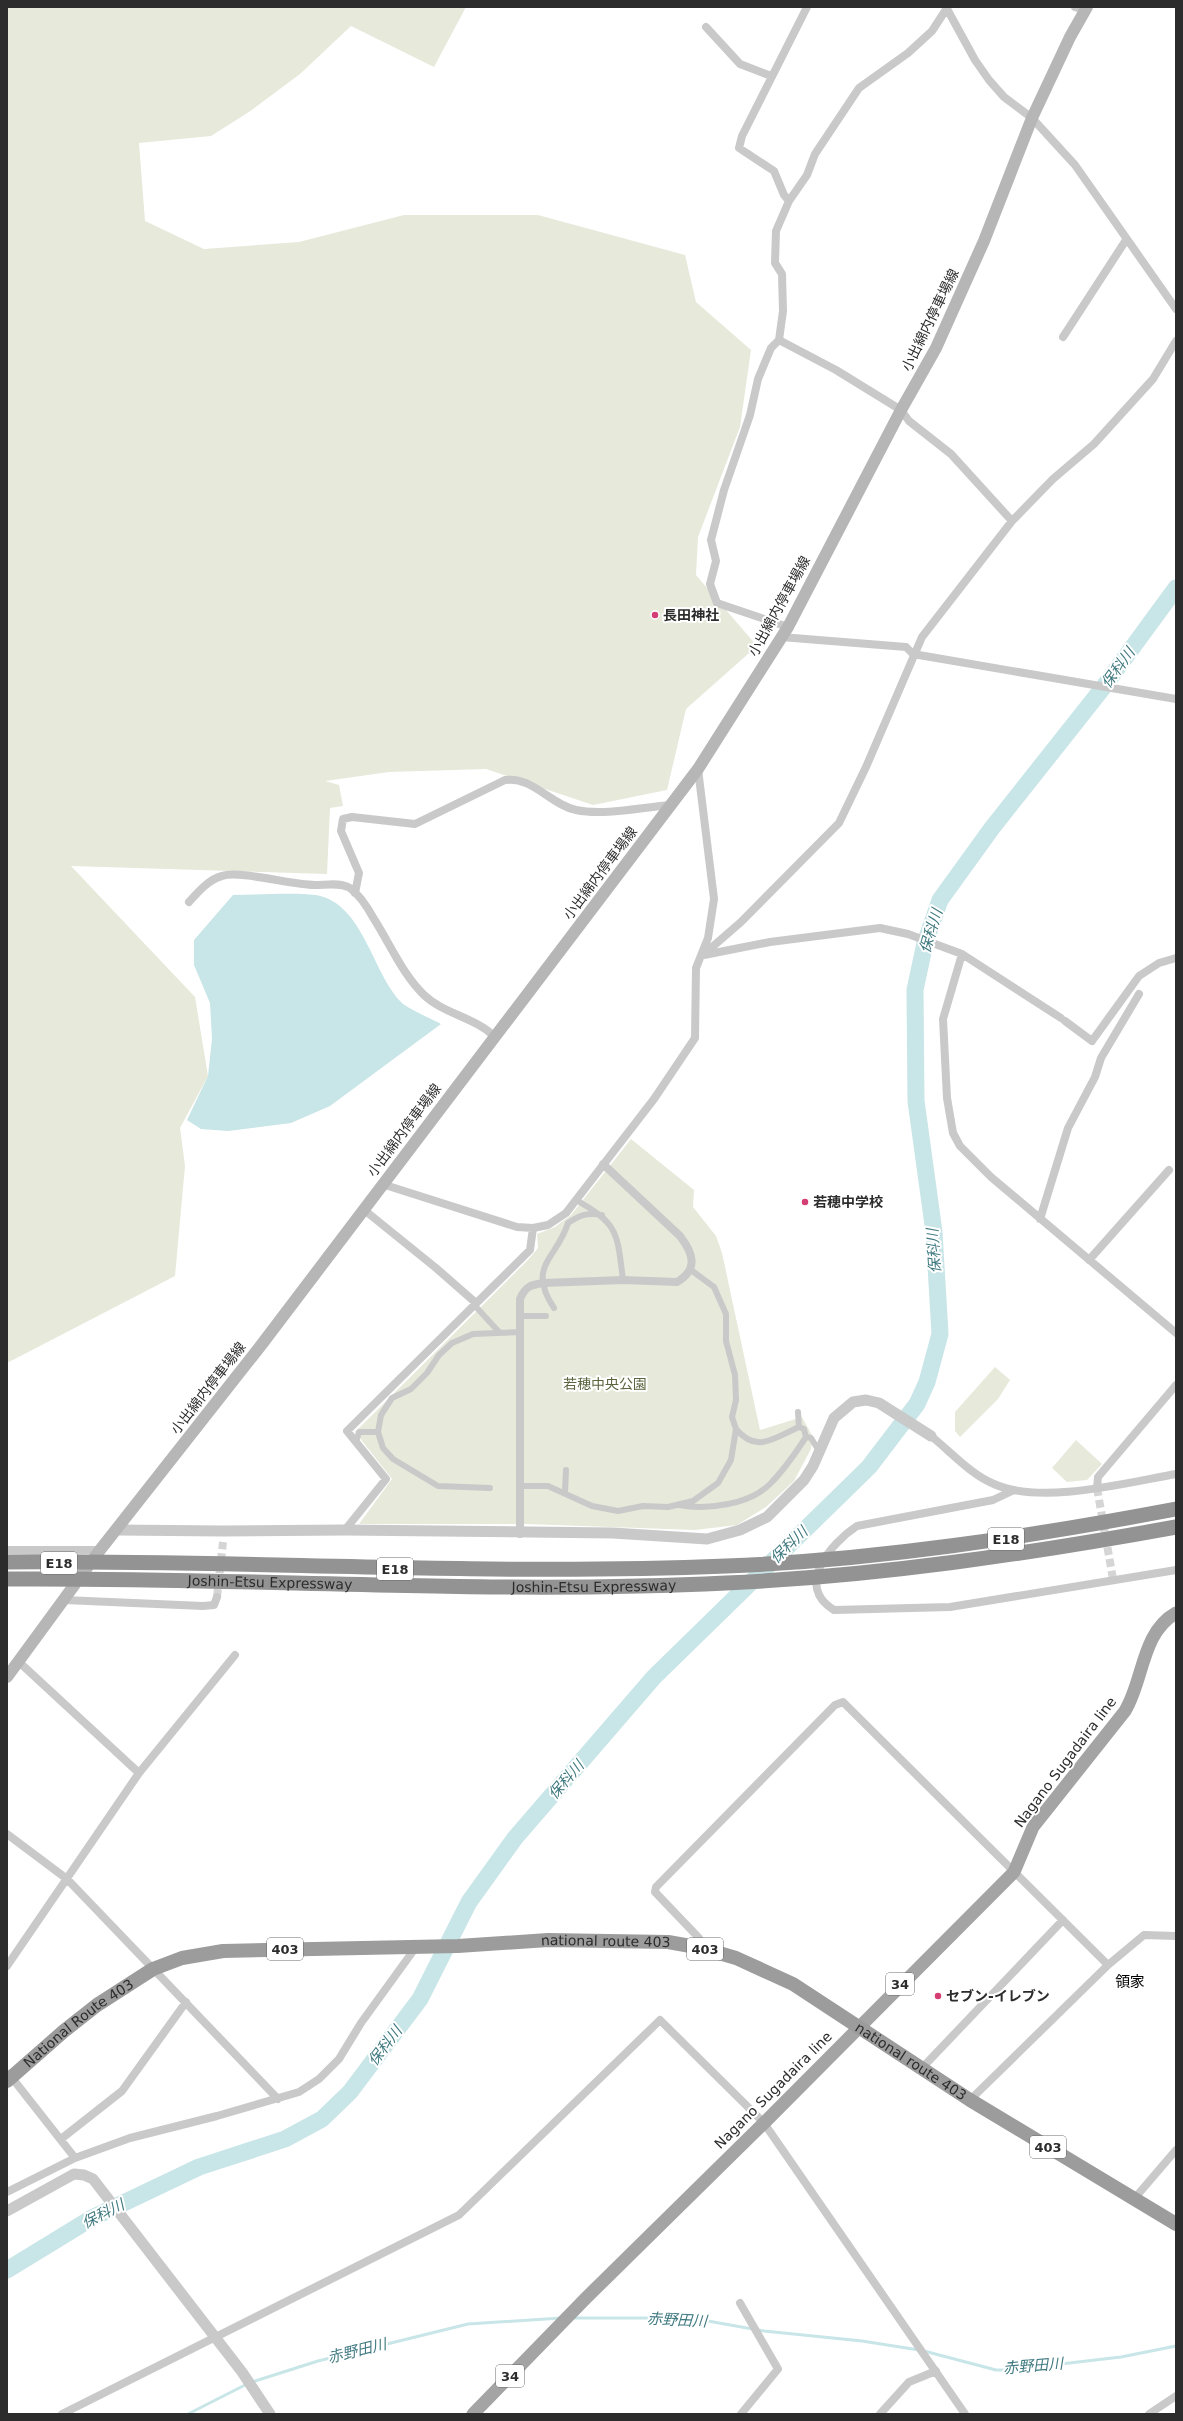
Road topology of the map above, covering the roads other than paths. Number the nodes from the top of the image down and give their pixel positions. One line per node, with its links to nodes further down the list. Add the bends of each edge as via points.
1 (807, 7): 5 (street)
2 (946, 8): 6 (street, via 989,80 1004,97); 7 (street, via 932,31 908,53 859,88 815,154 807,175)
3 (1082, 8): 6 (main road, 小出綿内停車場線)
4 (706, 27): 5 (street, via 740,64)
5 (770, 76): 7 (street, via 739,148 774,171)
6 (1032, 118): 8 (street, via 1075,165); 13 (main road, 小出綿内停車場線, via 984,240 936,348)
7 (789, 201): 11 (street, via 776,231 775,262 782,274 783,311)
8 (1126, 240): 9 (street); 10 (street)
9 (1176, 309)
10 (1063, 337)
11 (779, 340): 13 (street, via 836,370); 15 (street, via 771,348 758,379 740,450 724,490 711,540 716,561 710,584 718,603)
12 (1176, 341): 14 (street, via 1153,379 1094,444 1053,479)
13 (901, 410): 14 (street, via 909,421 950,454); 15 (main road, 小出綿内停車場線)
14 (1012, 521): 16 (street, via 922,636)
15 (785, 632): 16 (street, via 906,647); 18 (main road, 小出綿内停車場線)
16 (913, 654): 17 (street); 23 (street, via 866,768 839,823 742,922)
17 (1176, 699)
18 (698, 769): 19 (main road, 小出綿内停車場線); 23 (street, via 714,899)
19 (671, 804): 20 (street, via 589,812 574,810 516,778 505,780 415,824 352,817 343,819 341,831 359,873); 26 (main road, 小出綿内停車場線)
20 (355, 893): 21 (street, via 341,885 296,885 234,874 221,876 210,882); 26 (street, via 363,900 409,976 425,996 484,1026)
21 (189, 902)
22 (962, 954): 23 (street, via 908,934 880,928 770,942); 24 (street, via 1092,1041 1139,976 1159,963); 33 (street, via 942,1019 944,1069 952,1133 960,1146 991,1177)
23 (703, 956): 27 (street, via 696,968 695,1038 654,1099)
24 (1176, 958)
25 (1139, 994): 33 (street, via 1101,1058 1095,1077 1068,1128)
26 (494, 1036): 29 (main road, 小出綿内停車場線)
27 (603, 1164): 30 (street); 36 (street, via 691,1249)
28 (1169, 1170): 35 (street)
29 (382, 1184): 31 (main road, 小出綿内停車場線); 34 (street, via 496,1222)
30 (576, 1200): 32 (street); 34 (street, via 566,1213 554,1221)
31 (363, 1209): 39 (street, via 436,1268); 67 (main road, 小出綿内停車場線, via 262,1344)
32 (602, 1215): 37 (street, via 615,1232); 38 (street, via 580,1215 568,1223 567,1230 547,1259 542,1273)
33 (1040, 1219): 35 (street)
34 (533, 1228): 39 (street, via 530,1250)
35 (1089, 1260): 45 (street)
36 (691, 1270): 37 (street, via 685,1278 677,1282); 50 (street, via 714,1287 726,1314 726,1340 735,1375 736,1400 732,1417)
37 (623, 1280): 38 (street)
38 (542, 1283): 40 (street, via 546,1296); 41 (street, via 530,1285 524,1291 520,1299)
39 (476, 1306): 43 (street); 48 (street)
40 (554, 1308)
41 (520, 1316): 42 (street); 44 (street)
42 (546, 1316)
43 (499, 1332): 44 (street); 52 (street, via 473,1334 452,1343 411,1389 392,1398 381,1415)
44 (521, 1332): 59 (street)
45 (1176, 1333)
46 (1176, 1385): 61 (street, via 1098,1477)
47 (798, 1412): 49 (street)
48 (357, 1421): 51 (street); 55 (street, via 347,1431)
49 (799, 1427): 50 (street, via 761,1444 745,1440); 54 (street, via 804,1429)
50 (736, 1430): 64 (street, via 731,1460 718,1483 694,1501)
51 (359, 1432): 52 (street); 55 (street)
52 (378, 1432): 60 (street, via 383,1448 393,1459 438,1486)
53 (931, 1436): 56 (street, via 879,1403 866,1400 853,1402 843,1408 834,1418); 62 (street, via 975,1473 992,1484)
54 (806, 1437): 56 (street, via 811,1438); 64 (street, via 769,1486 737,1503 695,1508)
55 (356, 1442): 68 (street, via 386,1479)
56 (819, 1451): 69 (street, via 804,1480 767,1517 722,1537 707,1539 613,1534)
57 (566, 1470): 63 (street)
58 (1176, 1474): 61 (street)
59 (522, 1486): 63 (street, via 548,1486); 69 (street)
60 (490, 1488)
61 (1097, 1488): 62 (street, via 1025,1493)
62 (1012, 1491): 73 (street, via 994,1500 857,1526 846,1533 827,1553 816,1584 818,1596 834,1610 950,1607)
63 (565, 1492): 64 (street, via 592,1506 618,1511 643,1506)
64 (676, 1505)
65 (1176, 1509): 72 (highway, Joshin-Etsu Expressway / E18, via 996,1540 835,1560 679,1568 483,1570)
66 (1176, 1526): 74 (highway, Joshin-Etsu Expressway / E18, via 1005,1556 835,1576 676,1585 482,1587)
67 (116, 1530): 68 (street, via 223,1537); 71 (main road, 小出綿内停車場線)
68 (345, 1530): 69 (street)
69 (520, 1534)
70 (7, 1550): 71 (street)
71 (100, 1550): 76 (main road, 小出綿内停車場線)
72 (7, 1562)
73 (1176, 1570)
74 (7, 1579)
75 (217, 1597): 76 (street, via 214,1605 203,1606)
76 (64, 1600): 79 (main road, 小出綿内停車場線)
77 (1176, 1614): 83 (main road, Nagano Sugadaira line / 34, via 1161,1625 1153,1636 1125,1711 1033,1827)
78 (234, 1655): 81 (street)
79 (19, 1662): 80 (main road, 小出綿内停車場線); 81 (street)
80 (7, 1677)
81 (139, 1773): 84 (street)
82 (7, 1834): 84 (street)
83 (1014, 1872): 85 (street); 88 (street, via 843,1702 835,1705 656,1887 655,1892 699,1938); 93 (main road, Nagano Sugadaira line / 34)
84 (67, 1879): 90 (street); 91 (street)
85 (1063, 1920): 89 (street); 94 (street)
86 (1176, 1936): 89 (street, via 1144,1935)
87 (418, 1947): 88 (highway, national route 403 / 403, via 548,1940 615,1940 668,1942); 91 (highway, national route 403 / 403, via 223,1951 182,1958); 96 (street, via 361,2023 339,2059 319,2079 299,2092)
88 (702, 1948): 93 (highway, national route 403 / 403, via 736,1958 793,1984)
89 (1108, 1965): 97 (street)
90 (7, 1966)
91 (153, 1969): 92 (street); 95 (highway, National Route 403 / 403, via 97,2005)
92 (186, 2002): 96 (street); 99 (street, via 122,2091)
93 (858, 2026): 94 (highway, national route 403 / 403); 98 (main road, Nagano Sugadaira line / 34)
94 (922, 2068): 97 (highway, national route 403 / 403)
95 (8, 2077): 99 (street)
96 (278, 2099): 101 (street, via 130,2138)
97 (970, 2100): 103 (highway, national route 403 / 403)
98 (764, 2123): 107 (street, via 660,2020 459,2215); 108 (street, via 923,2357); 112 (main road, Nagano Sugadaira line / 34, via 582,2302)
99 (61, 2140): 101 (street)
100 (1176, 2150): 103 (street)
101 (75, 2158): 102 (street)
102 (7, 2192)
103 (1134, 2199): 105 (highway, national route 403 / 403)
104 (7, 2211): 107 (street, via 74,2174 93,2179)
105 (1176, 2224)
106 (740, 2303): 113 (street, via 778,2369)
107 (215, 2337): 110 (street); 111 (street)
108 (936, 2370): 114 (street, via 909,2382); 115 (street)
109 (1176, 2396): 116 (street)
110 (267, 2409)
111 (62, 2414)
112 (473, 2414)
113 (741, 2414)
114 (880, 2414)
115 (965, 2414)
116 (1149, 2414)

